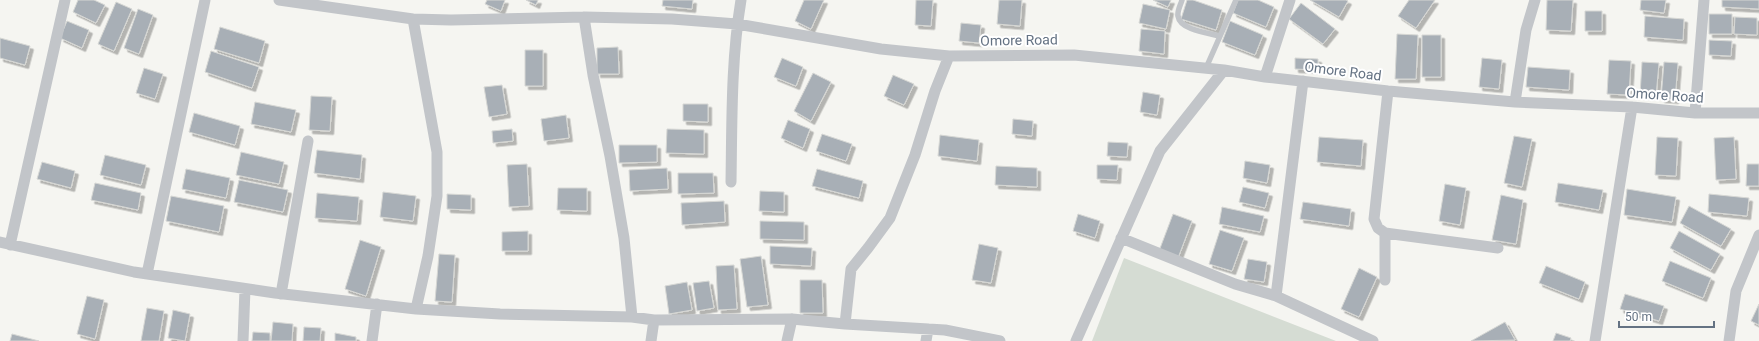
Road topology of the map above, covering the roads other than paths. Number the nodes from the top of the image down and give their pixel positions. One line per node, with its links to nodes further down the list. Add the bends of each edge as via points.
1 (65, 0): 29 (street)
2 (205, 0): 31 (street)
3 (279, 0): 11 (street, Omore Road)
4 (741, 0): 12 (street)
5 (1182, 0): 13 (lane, via 1178,15 1181,23)
6 (1236, 0): 13 (lane)
7 (1290, 0): 17 (street)
8 (1535, 0): 20 (street, via 1526,30)
9 (1704, 0): 22 (street)
10 (584, 17): 11 (street, Omore Road); 12 (street, Omore Road, via 672,19); 38 (street, via 624,238)
11 (413, 19): 37 (street, via 437,159 438,196)
12 (737, 24): 14 (street, Omore Road, via 881,49); 25 (street)
13 (1220, 36): 15 (lane)
14 (949, 56): 15 (street, Omore Road, via 1074,55); 41 (street, via 890,218 851,269)
15 (1206, 68): 16 (street, Omore Road)
16 (1224, 70): 17 (street, Omore Road); 28 (street, via 1160,151)
17 (1265, 77): 18 (street, Omore Road)
18 (1304, 81): 19 (street, Omore Road); 35 (street)
19 (1388, 92): 20 (street, Omore Road); 26 (street, via 1374,219 1378,228)
20 (1516, 102): 21 (street, Omore Road)
21 (1632, 107): 22 (street, Omore Road); 51 (street)
22 (1696, 113): 23 (street, Omore Road)
23 (1759, 113)
24 (308, 141): 34 (street)
25 (731, 182)
26 (1385, 233): 30 (street); 32 (street)
27 (1759, 235): 52 (street, via 1736,291)
28 (1121, 238): 35 (street, via 1235,284); 49 (street)
29 (5, 244): 31 (street)
30 (1498, 248)
31 (147, 274): 33 (street)
32 (1385, 280)
33 (245, 288): 34 (street); 43 (street)
34 (281, 294): 36 (street)
35 (1276, 296): 50 (street)
36 (377, 304): 37 (street); 44 (street)
37 (416, 309): 38 (street)
38 (632, 317): 40 (street)
39 (792, 319): 40 (street); 41 (street); 46 (street)
40 (654, 320): 45 (street)
41 (845, 324): 42 (street)
42 (928, 329): 47 (street); 48 (street)
43 (243, 341)
44 (372, 341)
45 (651, 341)
46 (787, 341)
47 (926, 341)
48 (1000, 341)
49 (1076, 341)
50 (1374, 341)
51 (1595, 341)
52 (1729, 341)

